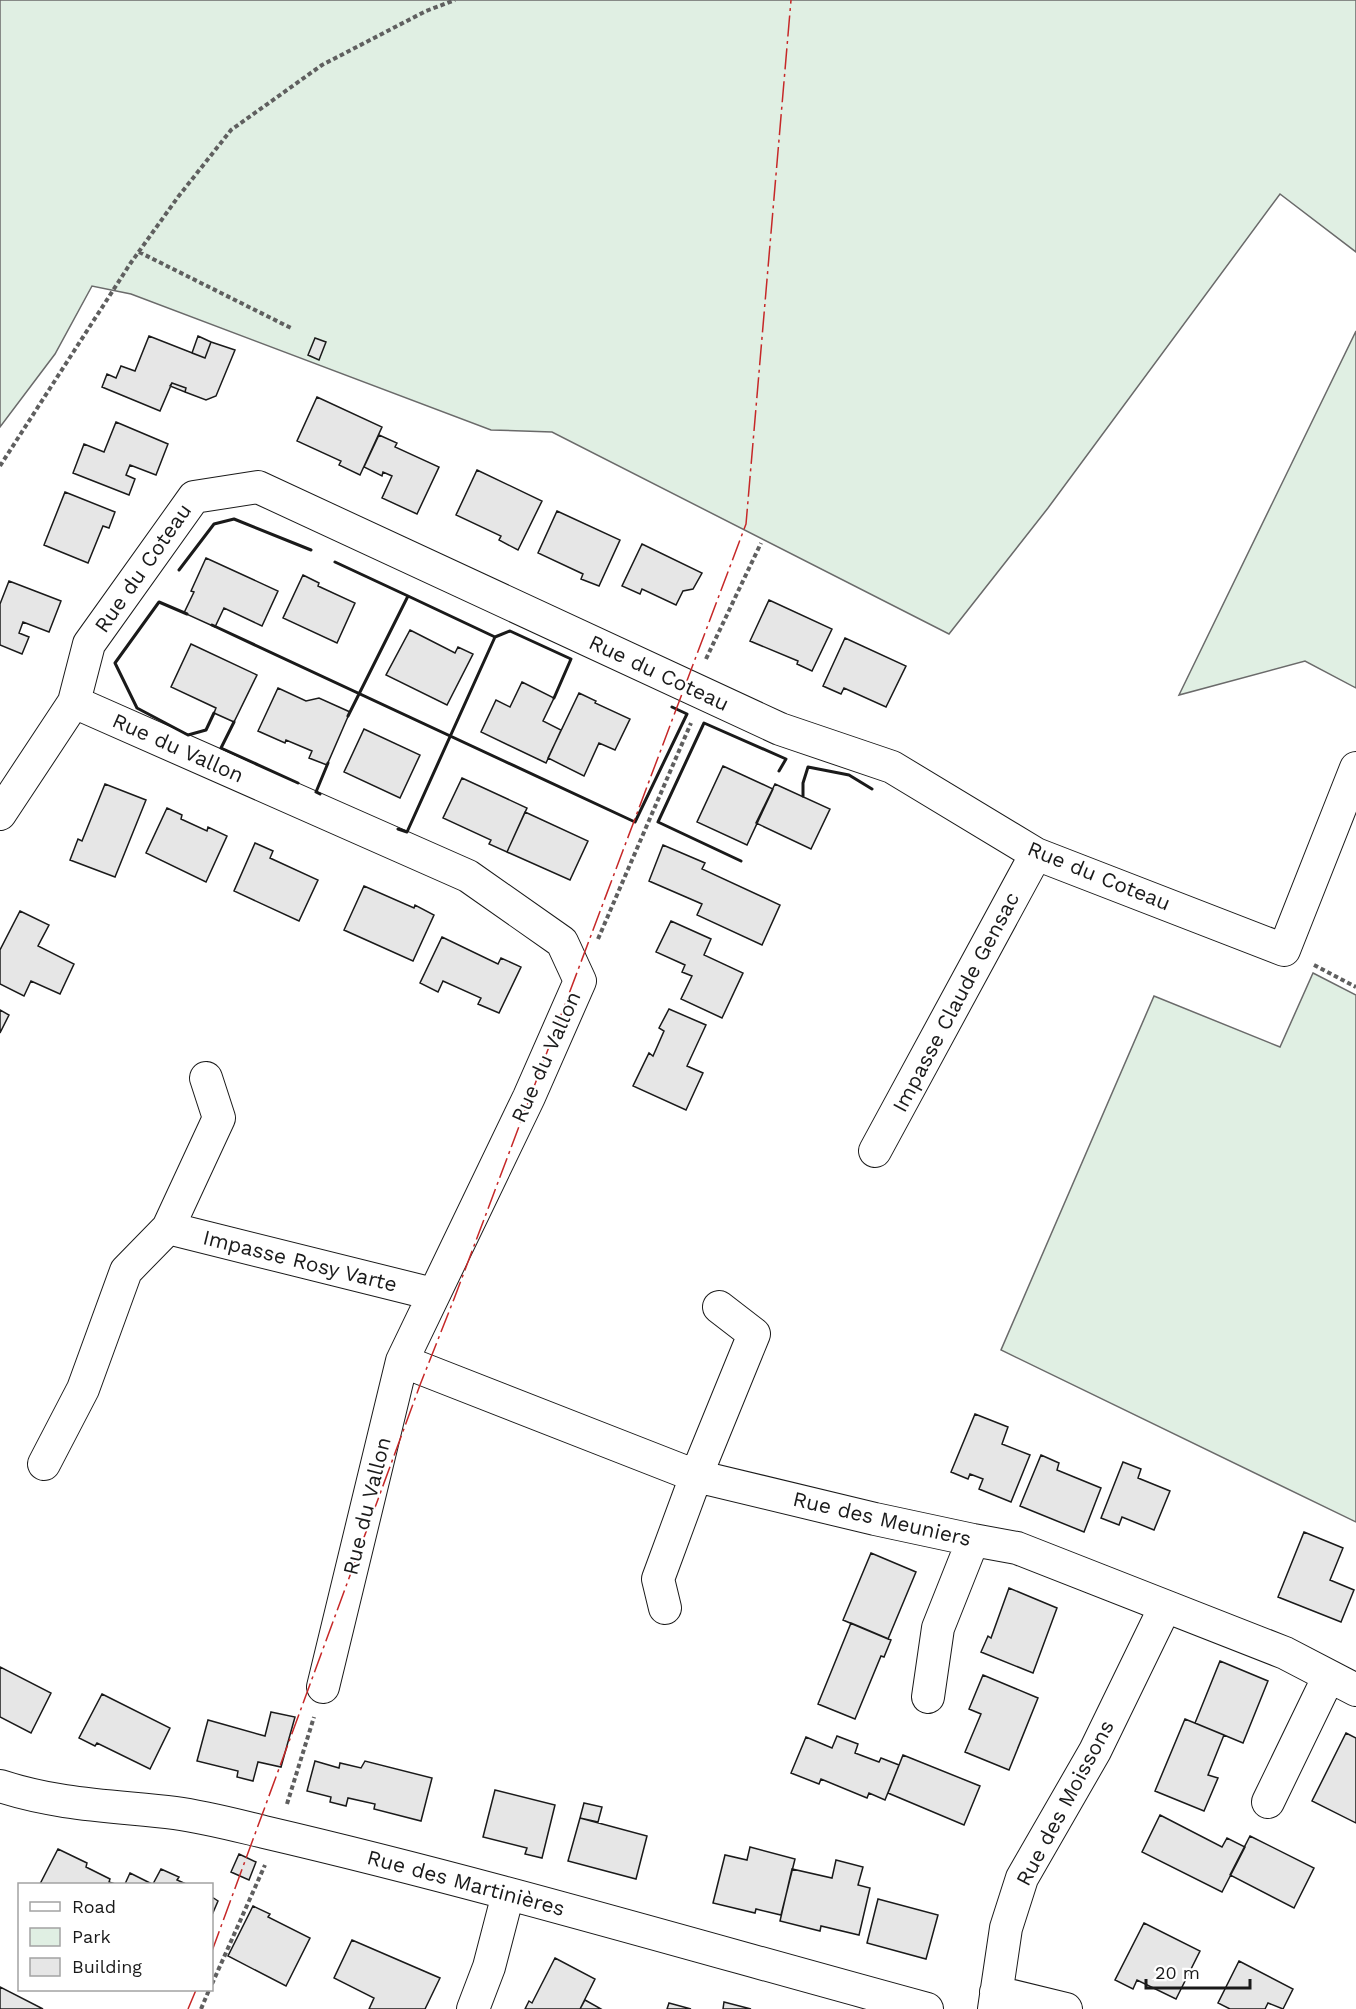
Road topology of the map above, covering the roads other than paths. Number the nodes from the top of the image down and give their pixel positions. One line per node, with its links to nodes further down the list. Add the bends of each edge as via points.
1 (74, 702): 3 (street, Rue du Coteau); 4 (street, Rue du Coteau, via 90,644 194,497 258,487 780,729 892,767); 8 (street, Rue du Vallon, via 468,876 562,942 580,981)
2 (1356, 768): 4 (street, Rue du Coteau, via 1284,950)
3 (0, 814)
4 (1036, 854): 6 (street, Impasse Claude Gensac)
5 (206, 1078): 7 (street, via 219,1118)
6 (875, 1151)
7 (168, 1228): 8 (street, Impasse Rosy Varte); 11 (street, via 126,1271 83,1389)
8 (433, 1294): 10 (street, Rue du Vallon)
9 (719, 1307): 12 (street, via 754,1334)
10 (402, 1361): 12 (street, Rue des Meuniers); 17 (street, Rue du Vallon)
11 (44, 1464)
12 (696, 1476): 13 (street, Rue des Meuniers); 15 (street, via 658,1579)
13 (973, 1540): 14 (street, Rue des Meuniers, via 1017,1548); 18 (street, via 938,1628)
14 (1165, 1607): 16 (street, Rue des Meuniers, via 1285,1653); 22 (street, Rue des Moissons, via 1095,1751 1022,1878 1006,1928)
15 (665, 1608)
16 (1343, 1683): 20 (street)
17 (323, 1687)
18 (928, 1697)
19 (0, 1786): 21 (street, Rue des Martinières, via 22,1794 82,1804 208,1818)
20 (1268, 1802)
21 (508, 1894): 23 (street, via 489,1967); 24 (street, Rue des Martinières)
22 (995, 2001): 25 (street)
23 (473, 2009)
24 (927, 2009)
25 (1066, 2009)

